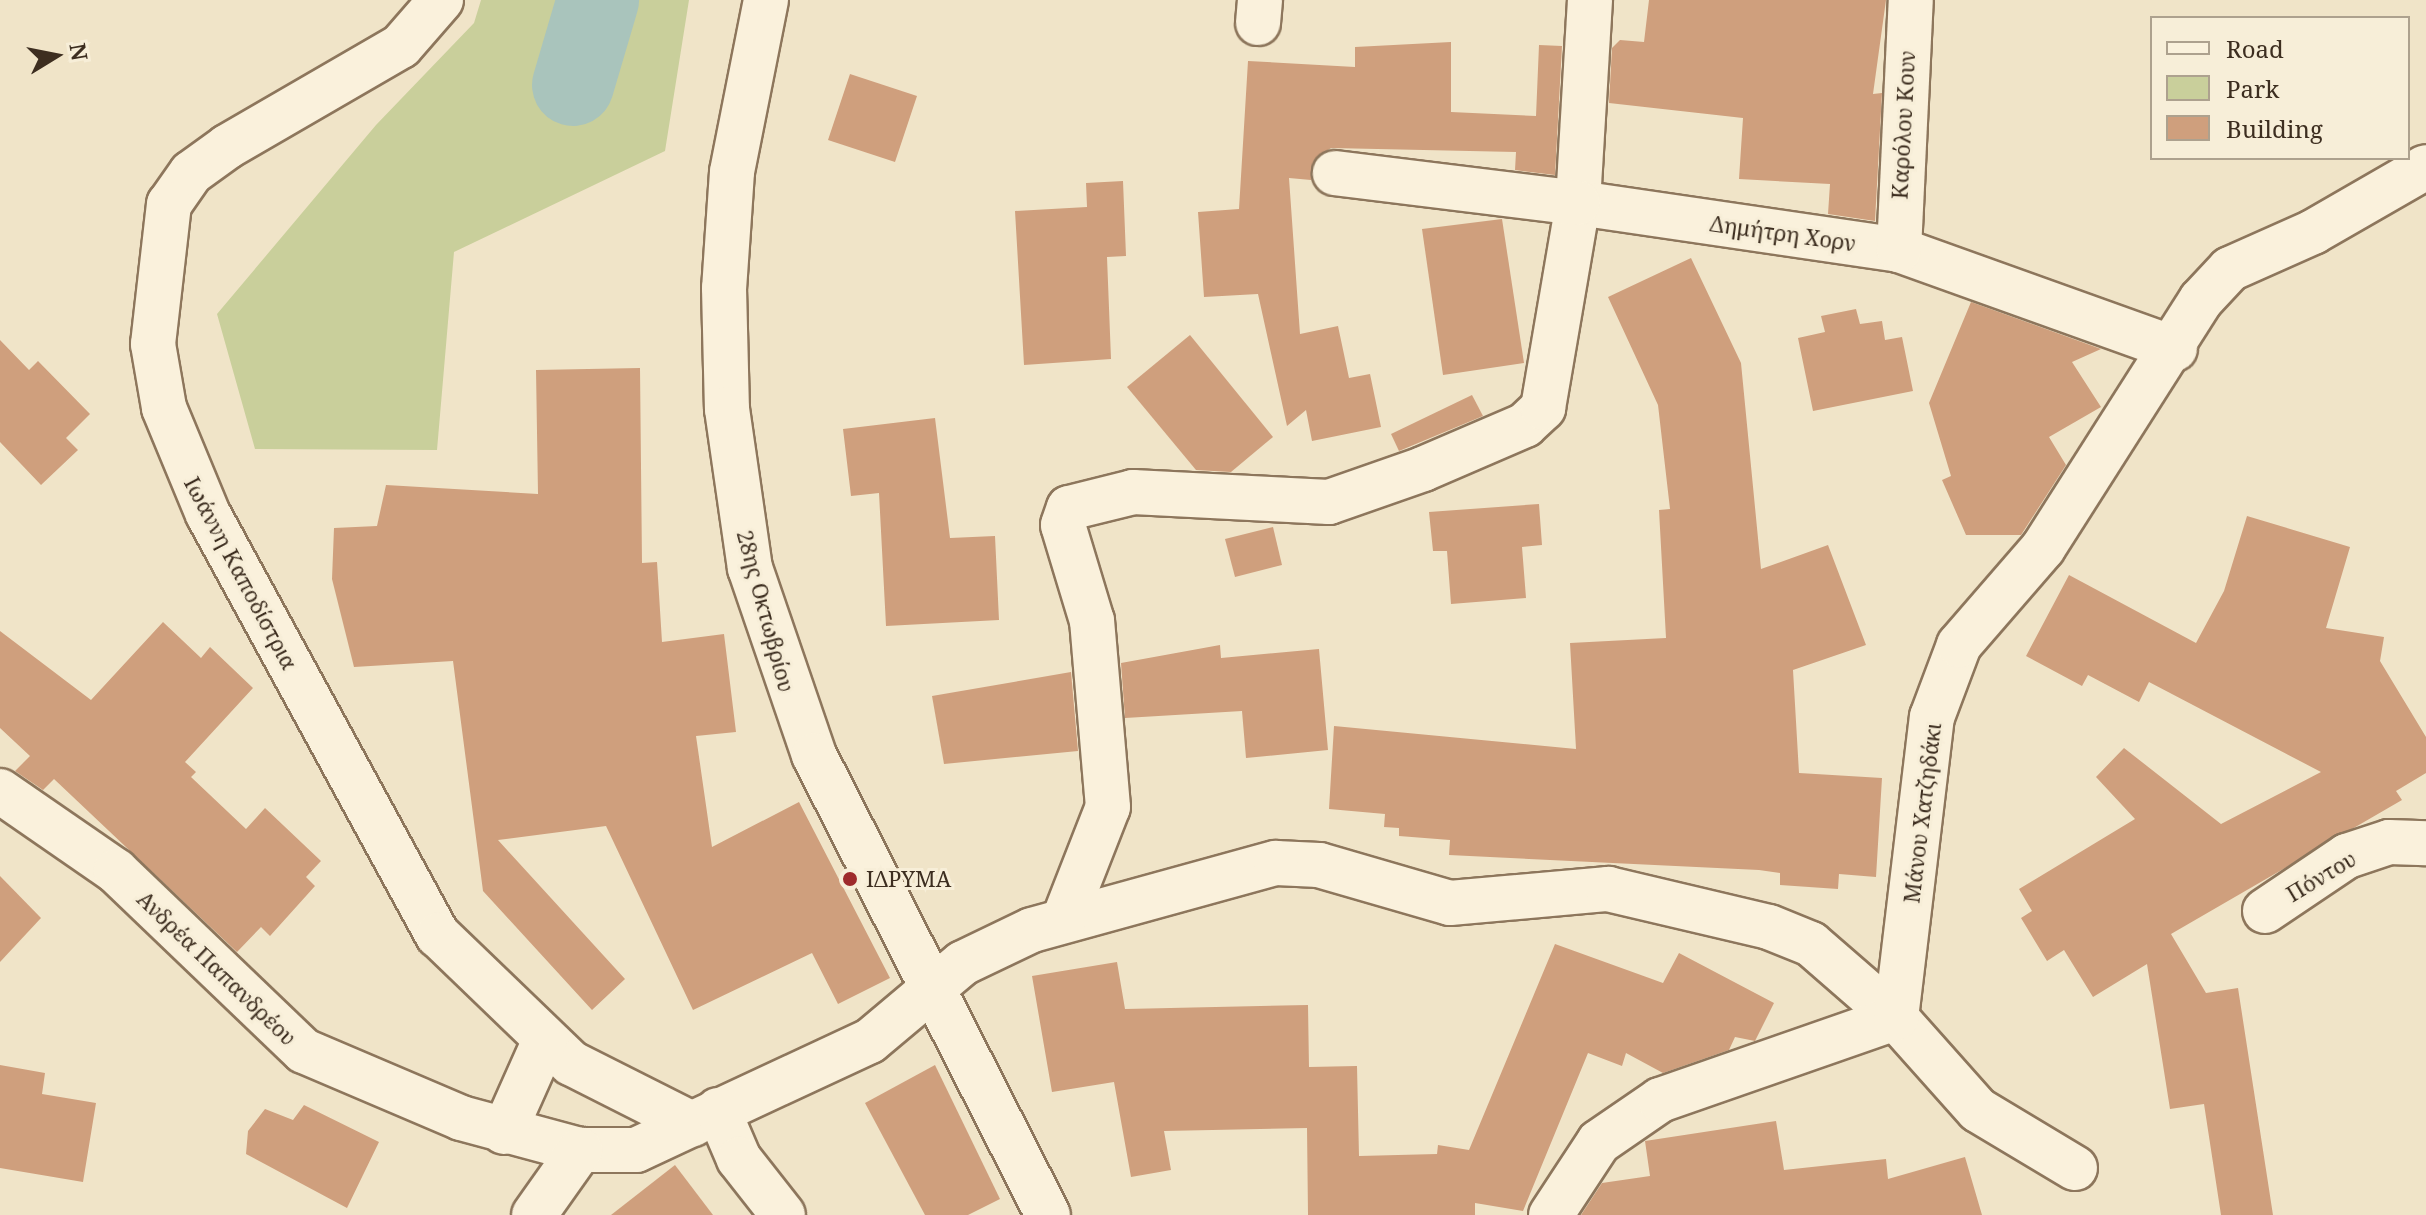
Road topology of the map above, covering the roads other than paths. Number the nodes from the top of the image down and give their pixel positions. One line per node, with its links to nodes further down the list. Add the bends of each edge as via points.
1 (441, 0): 16 (street, Ιωάννη Καποδίστρια, via 401,46 191,173 169,204 153,344 172,436 208,514 413,897 464,967)
2 (766, 0): 14 (street, 28ης Οκτωβρίου, via 736,147 726,247 724,369 740,513 787,692)
3 (1590, 0): 7 (street)
4 (1911, 0): 8 (street, Καρόλου Κουν)
5 (2426, 167): 9 (street, Μάνου Χατζηδάκι, via 2313,232 2230,269 2201,300)
6 (1335, 173): 7 (street, Δημήτρη Χορν)
7 (1578, 203): 8 (street, Δημήτρη Χορν); 13 (street, via 1543,408 1525,425 1329,502 1133,492 1069,508 1063,525 1092,621 1108,807)
8 (1899, 250): 9 (street, Δημήτρη Χορν)
9 (2175, 349): 15 (street, Μάνου Χατζηδάκι, via 2043,548 1959,645 1932,717)
10 (0, 791): 18 (street, Ανδρέα Παπανδρέου, via 116,871 304,1051)
11 (2426, 843): 12 (street, Πόντου, via 2389,842 2347,856)
12 (2265, 911)
13 (1064, 919): 14 (street, Ανδρέα Παπανδρέου, via 988,949); 15 (street, Ανδρέα Παπανδρέου, via 1276,863 1319,865 1450,903 1608,889 1711,910 1811,944)
14 (930, 989): 17 (street, Ανδρέα Παπανδρέου, via 886,1031); 23 (street, 28ης Οκτωβρίου)
15 (1896, 1018): 20 (street, Ανδρέα Παπανδρέου, via 1978,1110); 24 (street, via 1660,1100 1599,1142)
16 (545, 1040): 17 (street, Ιωάννη Καποδίστρια, via 614,1091); 18 (street)
17 (705, 1117): 19 (street, Ανδρέα Παπανδρέου, via 636,1150); 22 (street)
18 (504, 1132): 19 (street, Ανδρέα Παπανδρέου)
19 (580, 1150): 21 (street)
20 (2075, 1168)
21 (534, 1215)
22 (783, 1215)
23 (1048, 1215)
24 (1551, 1215)

